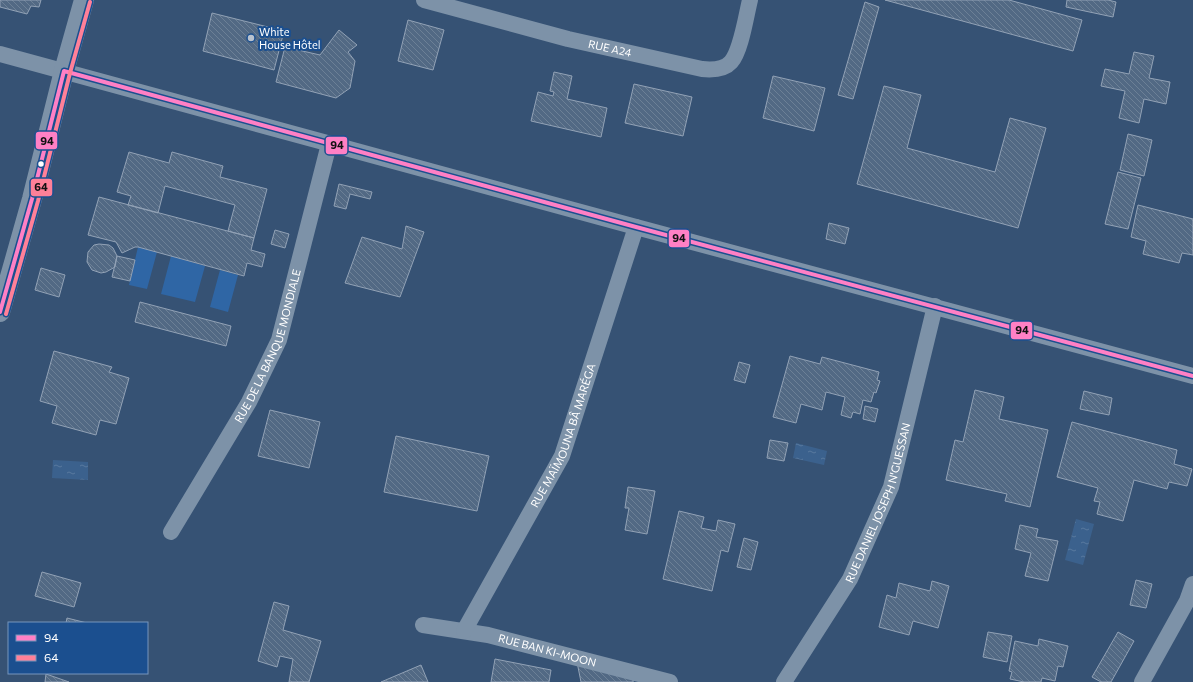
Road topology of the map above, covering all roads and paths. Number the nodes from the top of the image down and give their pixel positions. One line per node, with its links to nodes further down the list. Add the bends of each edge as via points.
1 (84, 0): 5 (street)
2 (424, 0): 3 (street, RUE A24, via 568,39 713,70 727,65 738,52)
3 (750, 0)
4 (0, 54): 5 (street)
5 (64, 71): 6 (street); 9 (street)
6 (329, 144): 7 (street); 11 (street, RUE DE LA BANQUE MONDIALE, via 280,340 249,402)
7 (636, 228): 8 (street); 14 (street, RUE MAÏMOUNA BÂ MARÉGA, via 562,456)
8 (935, 306): 10 (street); 16 (street, RUE DANIEL JOSEPH N'GUESSAN, via 891,487 850,579)
9 (0, 312)
10 (1193, 376)
11 (171, 532)
12 (1193, 584): 17 (street, via 1187,601)
13 (423, 625): 14 (street, RUE BAN KI-MOON)
14 (464, 630): 15 (street, RUE BAN KI-MOON)
15 (670, 682)
16 (784, 682)
17 (1142, 682)

